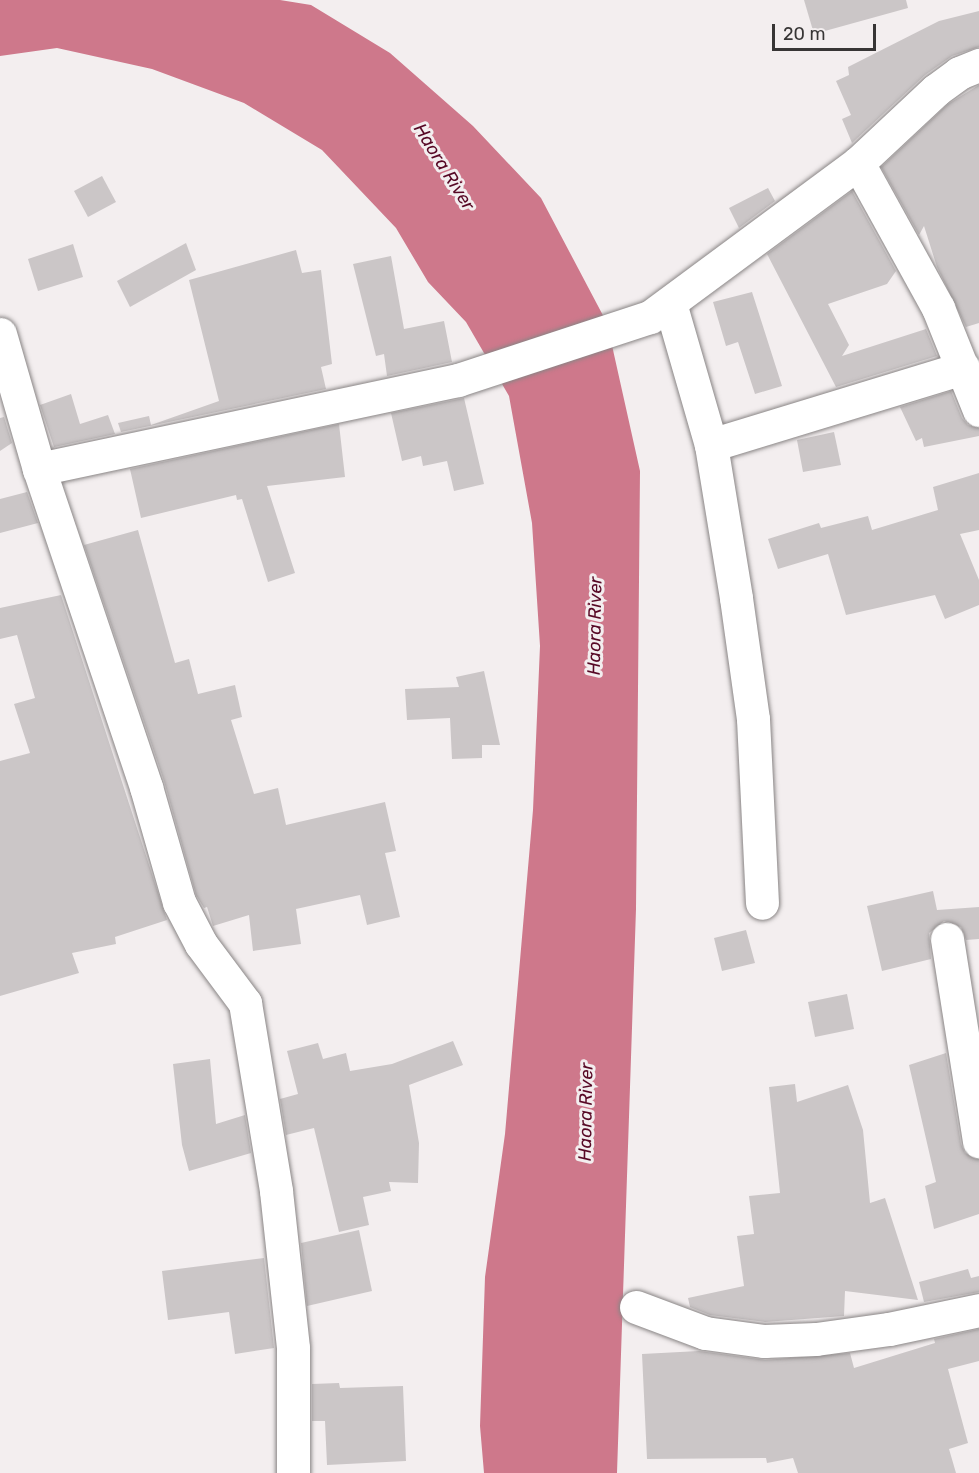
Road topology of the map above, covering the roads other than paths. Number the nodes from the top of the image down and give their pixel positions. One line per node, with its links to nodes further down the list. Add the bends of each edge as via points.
1 (979, 65): 2 (street, via 959,73 936,90)
2 (858, 163): 3 (street); 5 (street, via 938,308)
3 (660, 310): 7 (street); 8 (street, via 458,380)
4 (0, 334): 8 (street)
5 (963, 368): 6 (street); 7 (street)
6 (979, 411)
7 (711, 445): 9 (street, via 753,719)
8 (39, 469): 14 (street, via 146,787 179,902 201,944 245,1003 276,1191 293,1348)
9 (762, 903)
10 (948, 939): 11 (street)
11 (979, 1141)
12 (636, 1307): 13 (street, via 705,1333 764,1341 816,1340)
13 (979, 1310)
14 (293, 1473)

